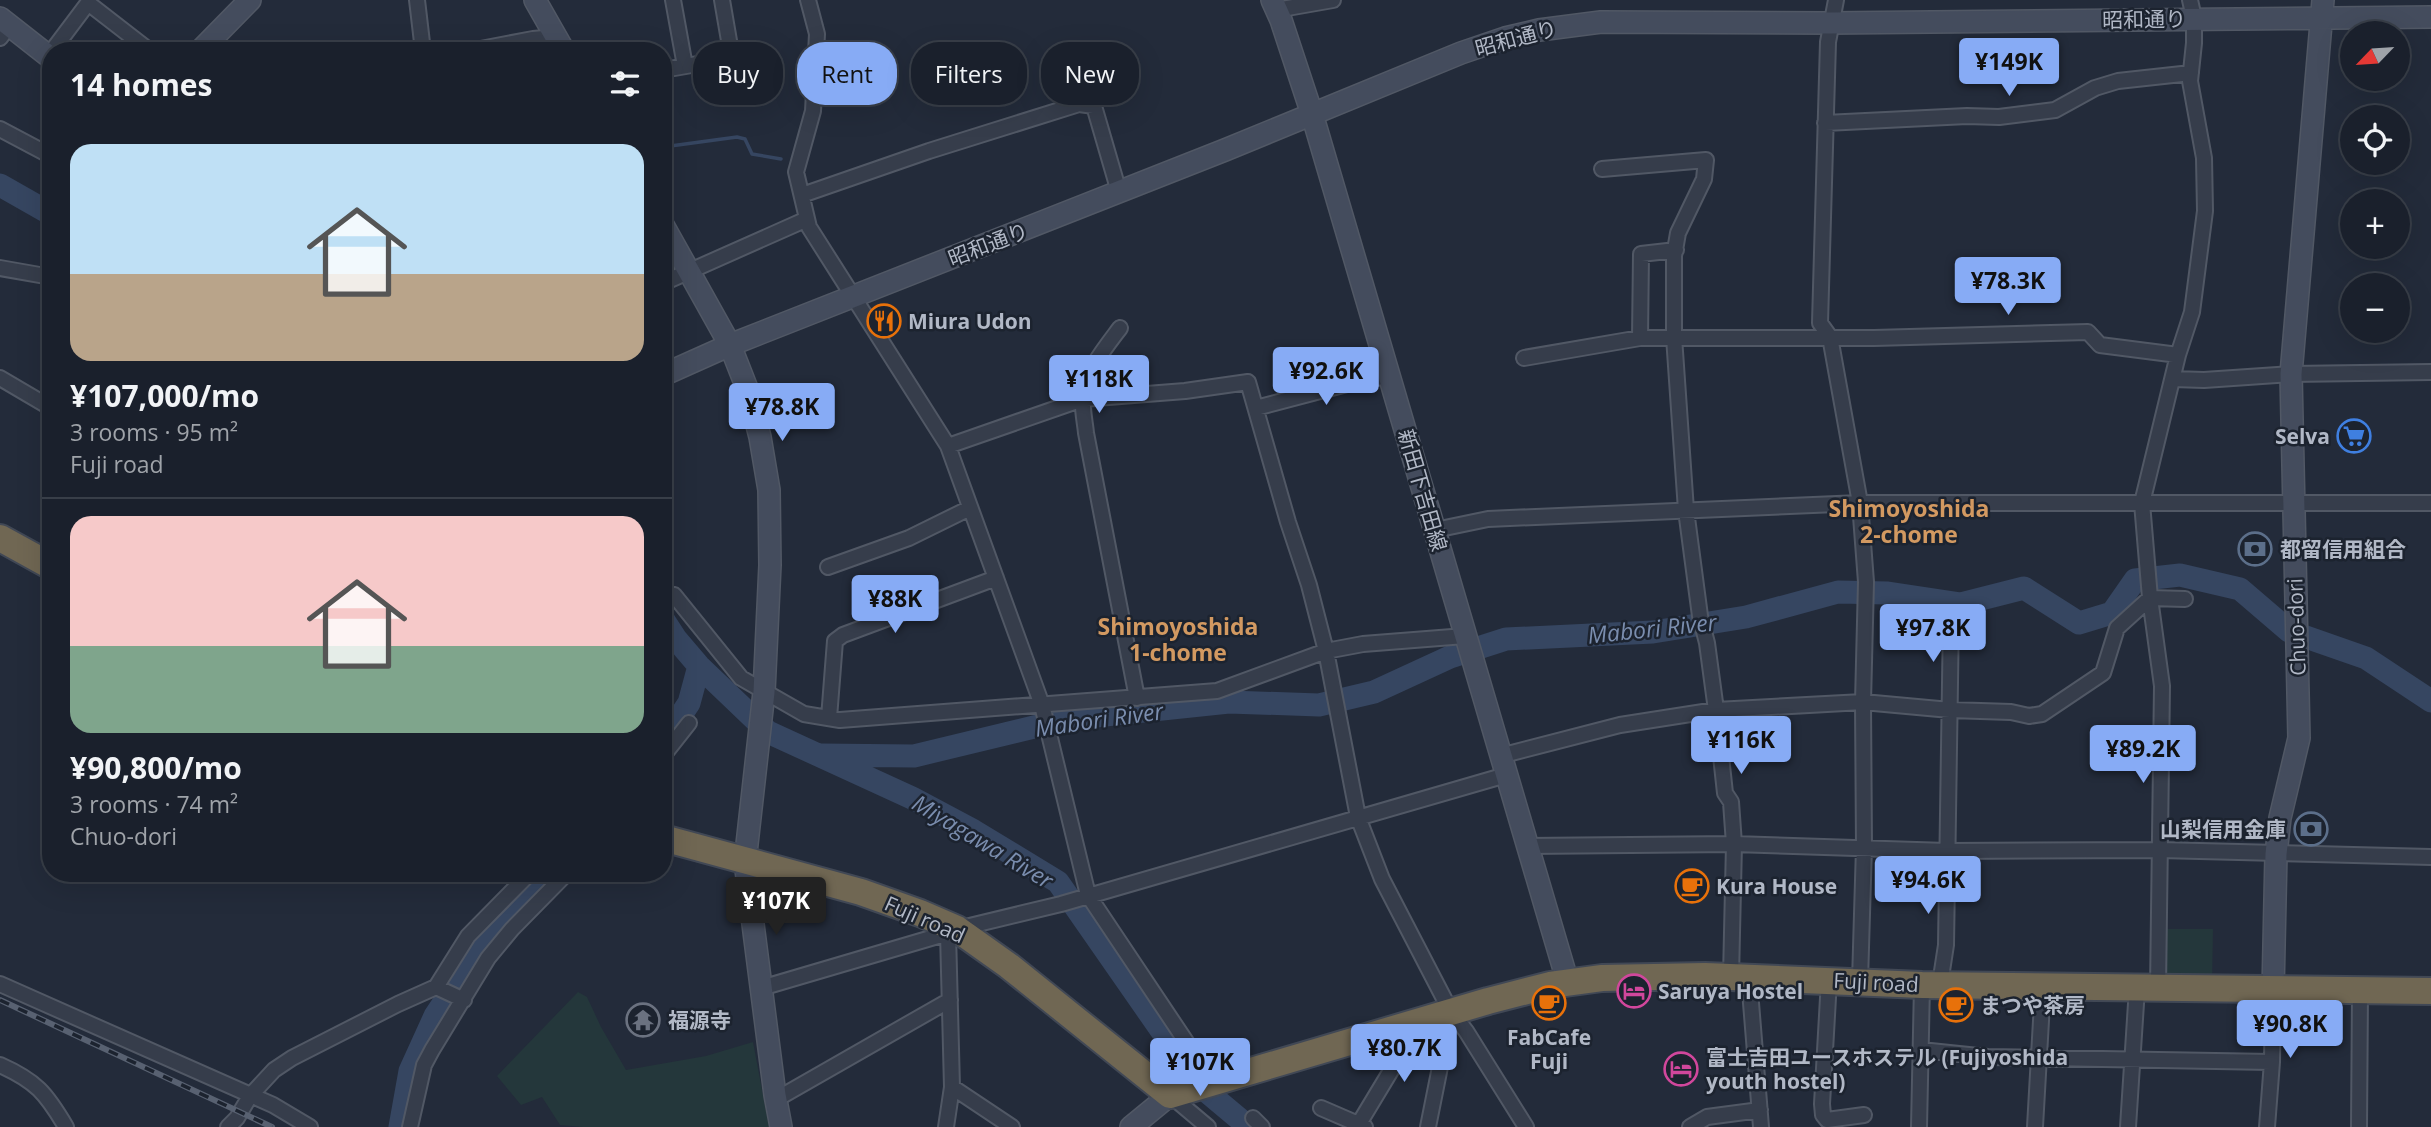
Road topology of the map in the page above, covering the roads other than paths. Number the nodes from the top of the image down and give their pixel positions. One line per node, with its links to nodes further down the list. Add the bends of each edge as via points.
1 (250, 0): 17 (street)
2 (417, 0): 18 (street)
3 (535, 0): 21 (street)
4 (673, 0): 23 (street)
5 (722, 0): 23 (street, via 732,58)
6 (808, 0): 32 (street, via 817,34 813,111 796,172)
7 (1333, 0): 9 (street)
8 (1836, 0): 13 (street)
9 (1274, 5): 26 (street, 新田下吉田線)
10 (2192, 9): 11 (street, 昭和通り); 13 (street, 昭和通り); 25 (street)
11 (2322, 9): 12 (street, 昭和通り); 50 (street, Chuo-dori)
12 (2431, 17)
13 (1830, 23): 26 (street, 昭和通り, via 1601,22 1560,26 1461,53); 27 (street)
14 (2, 26): 22 (street)
15 (60, 42): 16 (street, via 88,2)
16 (139, 42)
17 (209, 42)
18 (422, 42)
19 (514, 42): 20 (street, via 533,38)
20 (551, 42)
21 (559, 42)
22 (42, 49)
23 (685, 66): 24 (street)
24 (672, 68)
25 (2191, 73): 27 (street, via 2118,81 2055,110 1999,117); 46 (street, via 2204,158 2205,211 2192,312)
26 (1311, 114): 31 (street, 昭和通り); 51 (street, 新田下吉田線)
27 (1825, 123): 43 (street, via 1820,323)
28 (0, 129): 29 (street)
29 (42, 151)
30 (1602, 169): 35 (street, via 1706,160 1704,179 1678,233)
31 (1119, 192): 32 (street, via 1094,106 1079,104); 40 (street, 昭和通り)
32 (802, 195): 33 (street)
33 (807, 219): 37 (street); 40 (street)
34 (672, 241): 37 (street)
35 (1676, 250): 42 (street); 44 (street, via 1641,254)
36 (0, 268): 38 (street)
37 (690, 272): 39 (street); 45 (street)
38 (42, 275)
39 (672, 279)
40 (854, 296): 45 (street, 昭和通り); 57 (street)
41 (1119, 328): 54 (street, via 1102,352)
42 (1674, 337): 43 (street); 44 (street); 63 (street)
43 (1830, 337): 46 (street, via 2088,332 2100,345); 59 (street)
44 (1640, 338): 47 (street)
45 (730, 345): 48 (street, 昭和通り); 75 (street, via 748,391 769,490)
46 (2178, 355): 53 (street)
47 (1524, 358)
48 (672, 372)
49 (2431, 372): 50 (street)
50 (2291, 374): 53 (street); 58 (street, Chuo-dori)
51 (1389, 376): 56 (street); 64 (street, 新田下吉田線)
52 (0, 378): 55 (street)
53 (2173, 379): 60 (street)
54 (1083, 399): 56 (street, via 1248,382); 57 (street); 76 (street)
55 (42, 403)
56 (1256, 408): 74 (street)
57 (948, 446): 62 (street)
58 (2292, 502): 60 (street); 61 (street); 92 (street, Chuo-dori, via 2299,738)
59 (1860, 503): 60 (street); 63 (street); 77 (street, via 1866,582)
60 (2142, 503): 70 (street)
61 (2431, 503)
62 (970, 508): 67 (street, via 909,538); 68 (street)
63 (1686, 510): 64 (street, via 1488,519); 79 (street)
64 (1435, 530): 73 (street, 新田下吉田線)
65 (0, 538): 66 (highway)
66 (42, 561)
67 (828, 567)
68 (996, 578): 78 (street); 81 (street, via 835,641)
69 (672, 596): 75 (street, via 741,678)
70 (2150, 598): 71 (street); 80 (street, via 2118,628 2103,673 2042,713); 90 (street, via 2162,686)
71 (2185, 600)
72 (1951, 617): 80 (street)
73 (1467, 645): 74 (street, via 1363,644); 84 (street, 新田下吉田線)
74 (1326, 651): 76 (street, via 1217,691); 85 (street)
75 (764, 692): 81 (street, via 804,714); 94 (street)
76 (1137, 698): 78 (street)
77 (1863, 702): 79 (street); 80 (street); 89 (street)
78 (1043, 710): 81 (street); 97 (street)
79 (1716, 710): 84 (street, via 1620,725); 87 (street)
80 (1950, 710): 91 (street)
81 (829, 718)
82 (689, 723): 83 (street)
83 (672, 745)
84 (1503, 766): 85 (street); 88 (street, 新田下吉田線)
85 (1358, 817): 97 (street); 114 (street, via 1382,879)
86 (672, 841): 94 (highway, Fuji road)
87 (1734, 844): 88 (street); 89 (street); 99 (street)
88 (1527, 846): 102 (street, 新田下吉田線)
89 (1864, 847): 91 (street); 101 (street)
90 (2160, 850): 91 (street); 92 (street); 108 (street)
91 (1947, 851): 104 (street, via 1946,945)
92 (2276, 854): 93 (street); 109 (street, Chuo-dori)
93 (2431, 857)
94 (745, 862): 98 (highway, Fuji road, via 861,892 920,913); 107 (street)
95 (521, 882): 106 (street, via 468,936)
96 (558, 882): 112 (street, via 488,958)
97 (1085, 895): 98 (street); 121 (street)
98 (953, 931): 107 (street); 113 (street); 123 (highway, Fuji road, via 1009,965)
99 (1740, 977): 100 (highway, Fuji road); 102 (highway, Fuji road, via 1602,978); 127 (street)
100 (1829, 980): 101 (highway, Fuji road); 128 (street, via 1823,1115 1827,1120)
101 (1860, 981): 104 (highway, Fuji road)
102 (1568, 983): 114 (highway, Fuji road)
103 (0, 984): 124 (street)
104 (1931, 984): 105 (highway, Fuji road); 116 (street)
105 (2043, 985): 108 (highway, Fuji road); 117 (street)
106 (438, 988): 112 (street); 124 (street, via 292,1058)
107 (761, 988): 125 (street)
108 (2147, 988): 109 (highway, Fuji road); 118 (street)
109 (2273, 991): 111 (highway, Fuji road); 119 (street, Chuo-dori)
110 (2431, 991): 111 (highway, Fuji road)
111 (2360, 992): 147 (street)
112 (462, 1000): 134 (street, via 424,1065)
113 (950, 1000): 122 (street); 125 (street)
114 (1451, 1012): 115 (highway, Fuji road); 139 (street); 140 (street)
115 (1413, 1024): 121 (highway, Fuji road); 130 (street, via 1404,1049)
116 (1921, 1050): 117 (street); 143 (street)
117 (2038, 1057): 118 (street); 144 (street)
118 (2133, 1060): 119 (street); 145 (street)
119 (2272, 1062): 146 (street, Chuo-dori)
120 (0, 1065): 131 (street, via 37,1086)
121 (1211, 1082): 123 (highway, Fuji road)
122 (951, 1087): 136 (street); 137 (street)
123 (1176, 1093): 129 (street); 138 (street)
124 (250, 1096): 132 (street); 133 (street)
125 (775, 1100): 135 (street)
126 (1321, 1108): 130 (street)
127 (1760, 1110): 141 (street, via 1707,1117); 142 (street)
128 (1864, 1115)
129 (1141, 1123)
130 (1360, 1126)
131 (66, 1127)
132 (228, 1127)
133 (310, 1127)
134 (410, 1127)
135 (781, 1127)
136 (946, 1127)
137 (1012, 1127)
138 (1208, 1127)
139 (1428, 1127)
140 (1526, 1127)
141 (1690, 1127)
142 (1762, 1127)
143 (1919, 1127)
144 (2035, 1127)
145 (2128, 1127)
146 (2267, 1127)
147 (2359, 1127)

